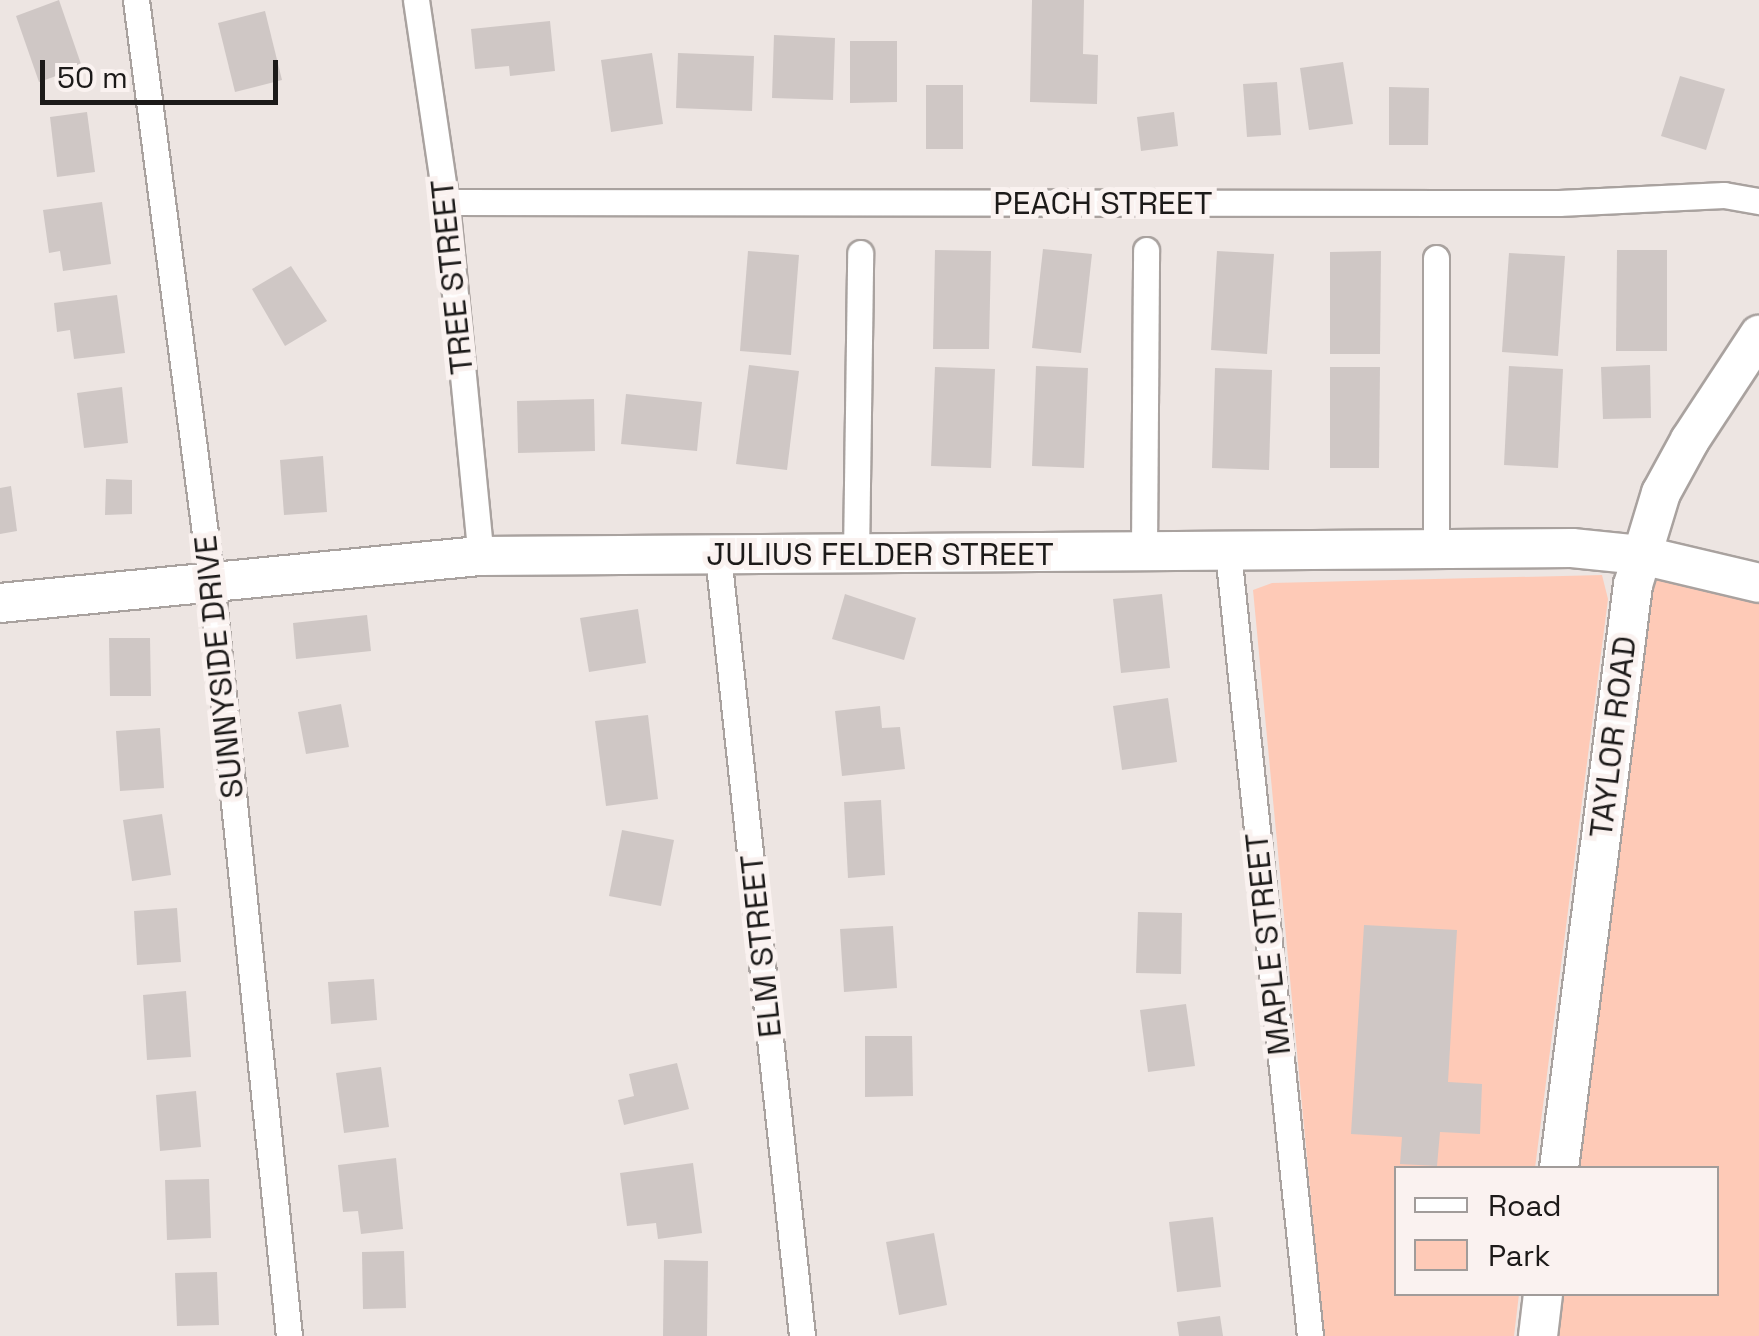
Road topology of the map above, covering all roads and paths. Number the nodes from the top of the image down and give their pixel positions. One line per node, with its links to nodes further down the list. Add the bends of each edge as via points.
1 (136, 0): 16 (street, SUNNYSIDE DRIVE)
2 (416, 0): 4 (street, TREE STREET)
3 (1759, 201): 4 (street, PEACH STREET, via 1694,196 1560,203)
4 (446, 202): 13 (street, TREE STREET)
5 (1146, 250): 10 (street)
6 (860, 253): 15 (street)
7 (1436, 258): 9 (street)
8 (1759, 335): 12 (street, TAYLOR ROAD, via 1680,458)
9 (1436, 550): 11 (street, JULIUS FELDER STREET); 12 (street, JULIUS FELDER STREET, via 1572,548)
10 (1144, 552): 11 (street, JULIUS FELDER STREET); 15 (street, JULIUS FELDER STREET)
11 (1228, 552): 23 (street, MAPLE STREET)
12 (1641, 555): 17 (street, JULIUS FELDER STREET); 19 (street, TAYLOR ROAD)
13 (481, 556): 14 (street, JULIUS FELDER STREET); 16 (street, JULIUS FELDER STREET)
14 (718, 556): 15 (street, JULIUS FELDER STREET); 22 (street, ELM STREET)
15 (856, 556)
16 (212, 580): 18 (street, JULIUS FELDER STREET); 21 (street, SUNNYSIDE DRIVE)
17 (1759, 583)
18 (0, 603)
19 (1559, 1166)
20 (1543, 1296): 24 (street)
21 (289, 1336)
22 (802, 1336)
23 (1310, 1336)
24 (1538, 1336)

